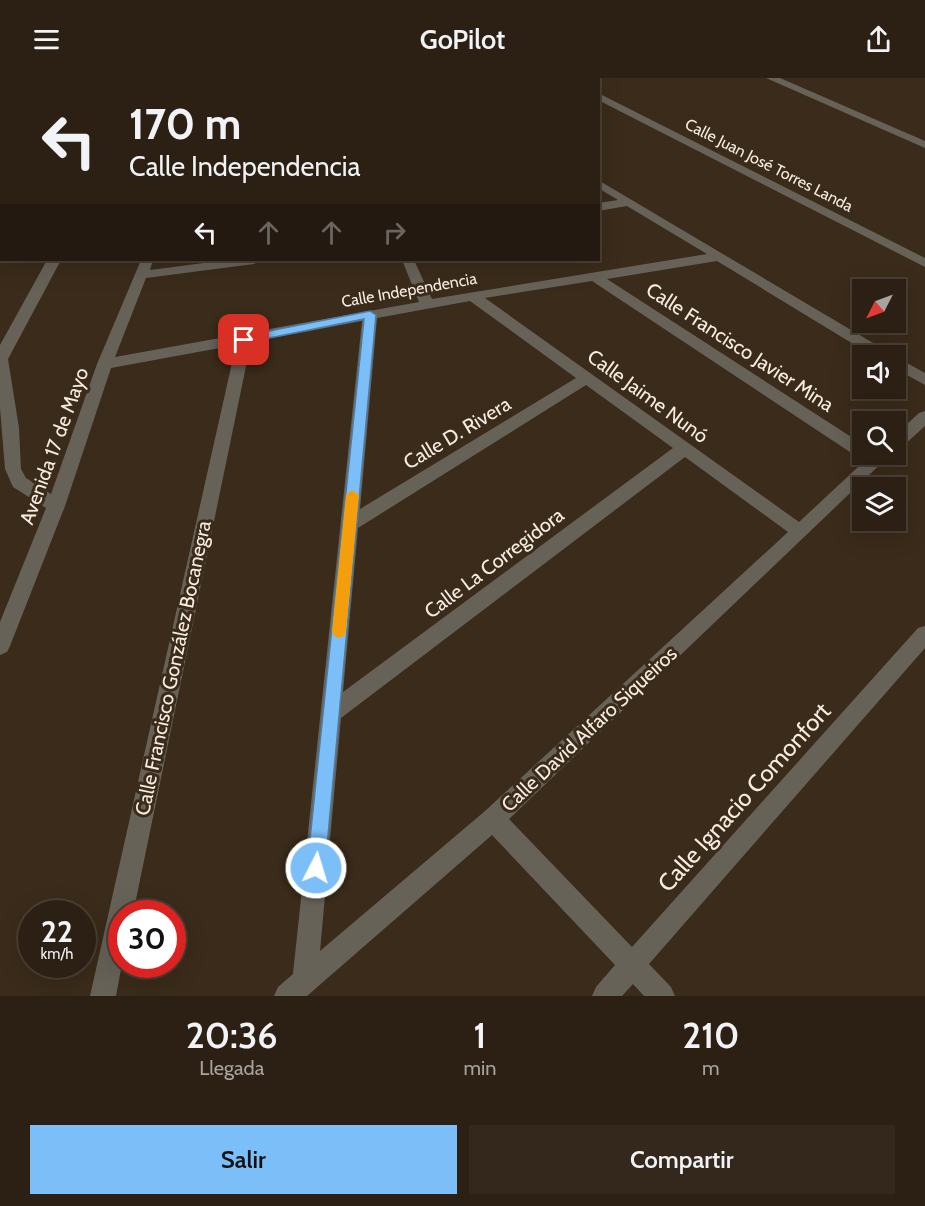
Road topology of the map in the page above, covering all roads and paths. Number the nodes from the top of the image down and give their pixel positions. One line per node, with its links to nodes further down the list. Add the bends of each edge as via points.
1 (771, 78): 3 (street)
2 (600, 97): 11 (street, Calle Juan José Torres Landa)
3 (925, 145)
4 (600, 184): 5 (street)
5 (629, 202): 6 (street); 7 (street)
6 (600, 207)
7 (721, 256): 13 (street, Calle Independencia); 18 (street)
8 (53, 261): 19 (street)
9 (238, 261): 12 (street)
10 (408, 261): 15 (street)
11 (925, 263)
12 (144, 267): 20 (street, Avenida 17 de Mayo)
13 (594, 277): 14 (street, Calle Independencia); 26 (street, Calle Francisco Javier Mina)
14 (473, 296): 15 (street, Calle Independencia); 22 (street, Calle Jaime Nunó)
15 (427, 304): 16 (street, Calle Independencia)
16 (370, 315): 17 (street, Calle Independencia); 30 (street)
17 (244, 340): 20 (street, Calle Independencia); 38 (street, Calle Francisco González Bocanegra)
18 (867, 345)
19 (0, 358): 29 (street, via 12,428 13,469 19,482)
20 (105, 364): 29 (street, Avenida 17 de Mayo)
21 (906, 368): 23 (street)
22 (587, 378): 27 (street, Calle Jaime Nunó); 30 (street, Calle D. Rivera)
23 (925, 380)
24 (925, 417): 25 (street)
25 (906, 434)
26 (852, 442)
27 (685, 448): 31 (street, Calle Jaime Nunó); 34 (street, Calle La Corregidora)
28 (862, 465): 31 (street, Calle David Alfaro Siqueiros)
29 (56, 506): 33 (street, Avenida 17 de Mayo)
30 (350, 524): 34 (street)
31 (799, 531): 35 (street, Calle David Alfaro Siqueiros)
32 (925, 634): 36 (street, Calle Ignacio Comonfort)
33 (0, 646)
34 (331, 713): 37 (street)
35 (493, 819): 36 (street); 37 (street, Calle David Alfaro Siqueiros)
36 (632, 964): 40 (street, Calle Ignacio Comonfort); 41 (street)
37 (305, 979): 39 (street, Calle David Alfaro Siqueiros)
38 (103, 996)
39 (287, 996)
40 (605, 996)
41 (662, 996)

